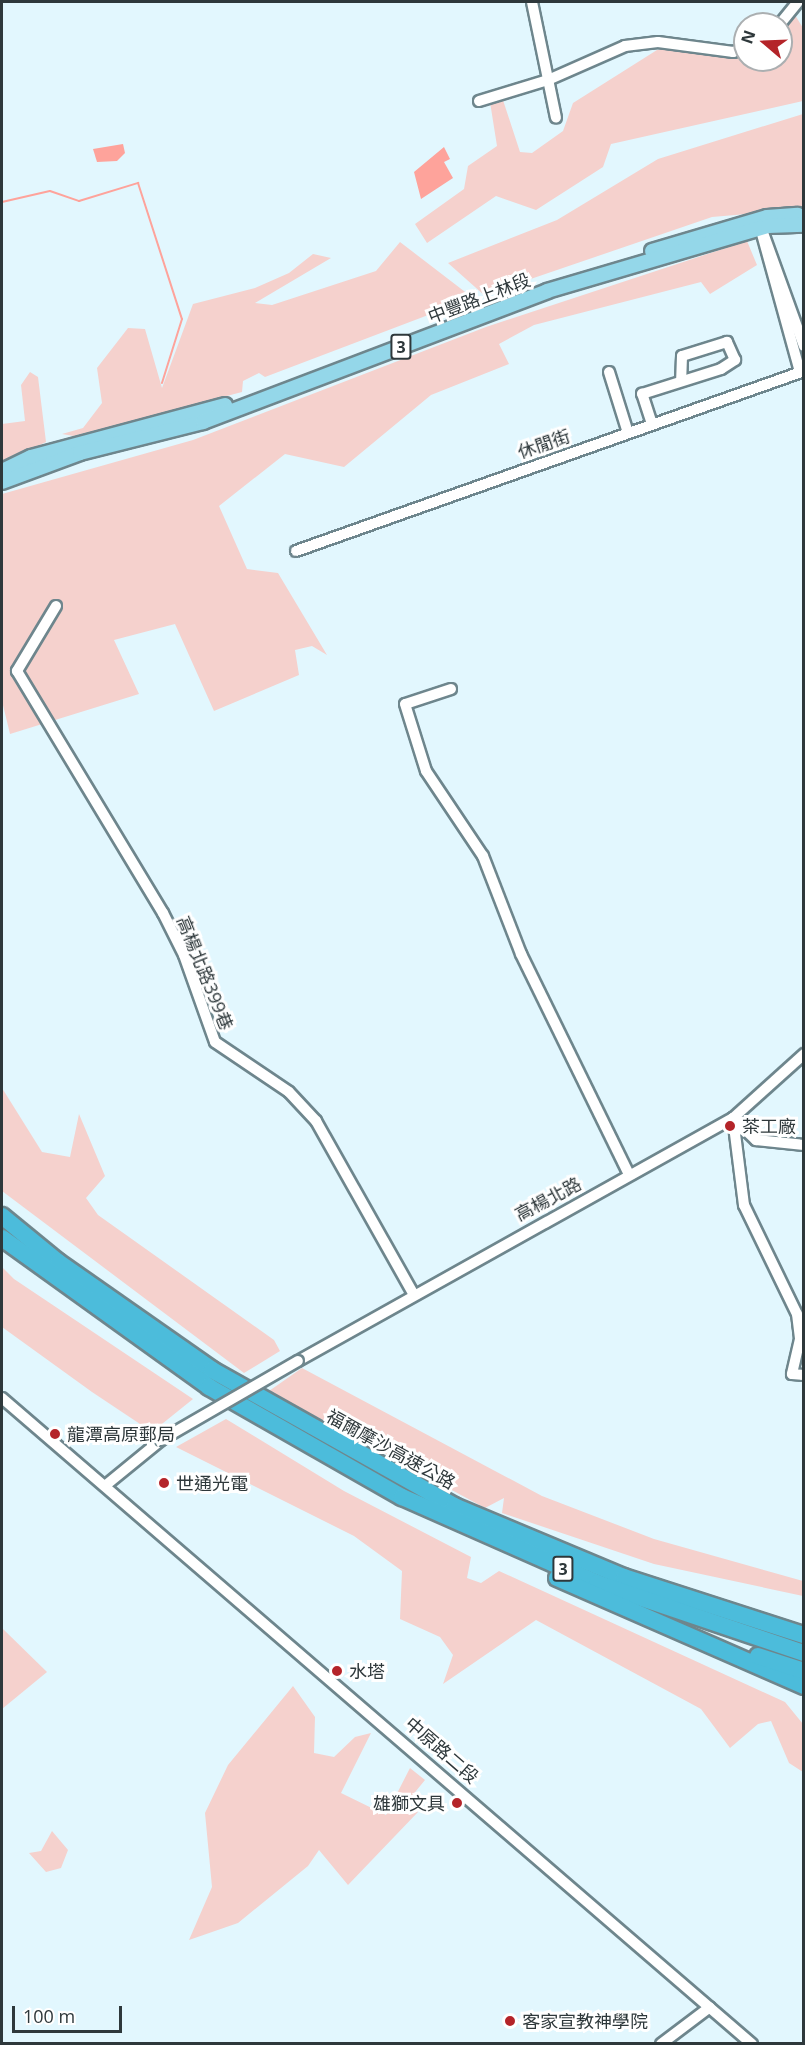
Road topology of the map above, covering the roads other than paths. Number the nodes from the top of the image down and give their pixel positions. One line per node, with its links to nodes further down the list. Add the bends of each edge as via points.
1 (532, 2): 3 (street)
2 (733, 52): 3 (street, via 658,42 625,46)
3 (548, 80): 4 (street); 5 (street)
4 (479, 100)
5 (556, 118)
6 (804, 215): 7 (main road, 中豐路上林段 / 3)
7 (761, 225): 8 (main road, 中豐路上林段 / 3); 9 (street); 10 (street); 15 (main road, 中豐路上林段 / 3, via 540,286 233,403 42,454); 16 (main road, 中豐路上林段 / 3, via 547,291 203,422 80,453)
8 (804, 225)
9 (804, 346)
10 (802, 371): 13 (street, 休閒街)
11 (609, 372): 14 (street)
12 (681, 379): 12 (street, via 735,360 727,342 682,356); 13 (street, via 642,394)
13 (652, 424): 14 (street, 休閒街)
14 (627, 433): 17 (street, 休閒街)
15 (2, 471)
16 (2, 482)
17 (296, 551)
18 (56, 606): 26 (street, 高楊北路399巷, via 17,671 163,913 184,955 215,1042 289,1092 316,1121)
19 (451, 689): 23 (street, via 405,704 426,771 483,856 521,954)
20 (804, 1054): 21 (street, 高楊北路)
21 (733, 1118): 22 (street, via 756,1140); 23 (street, 高楊北路); 27 (street, via 744,1205 797,1314 800,1339 792,1374)
22 (804, 1145)
23 (629, 1174): 26 (street, 高楊北路)
24 (2, 1216): 31 (highway, 福爾摩沙高速公路 / 3, via 58,1263 212,1370 454,1506 624,1577)
25 (2, 1238): 30 (highway, 福爾摩沙高速公路 / 3, via 209,1387)
26 (413, 1293): 29 (street, 高楊北路, bridge, via 161,1440)
27 (804, 1375)
28 (2, 1398): 29 (street, 中原路二段)
29 (106, 1485): 38 (street, 中原路二段)
30 (402, 1497): 33 (highway, via 518,1560); 35 (highway, 福爾摩沙高速公路 / 3, via 587,1579)
31 (736, 1614): 32 (highway); 34 (highway, 福爾摩沙高速公路 / 3)
32 (804, 1628)
33 (678, 1630): 36 (highway); 37 (highway)
34 (804, 1635)
35 (804, 1653)
36 (804, 1671)
37 (804, 1686)
38 (710, 2007): 39 (street); 40 (street, 中原路二段)
39 (661, 2043)
40 (753, 2043)

